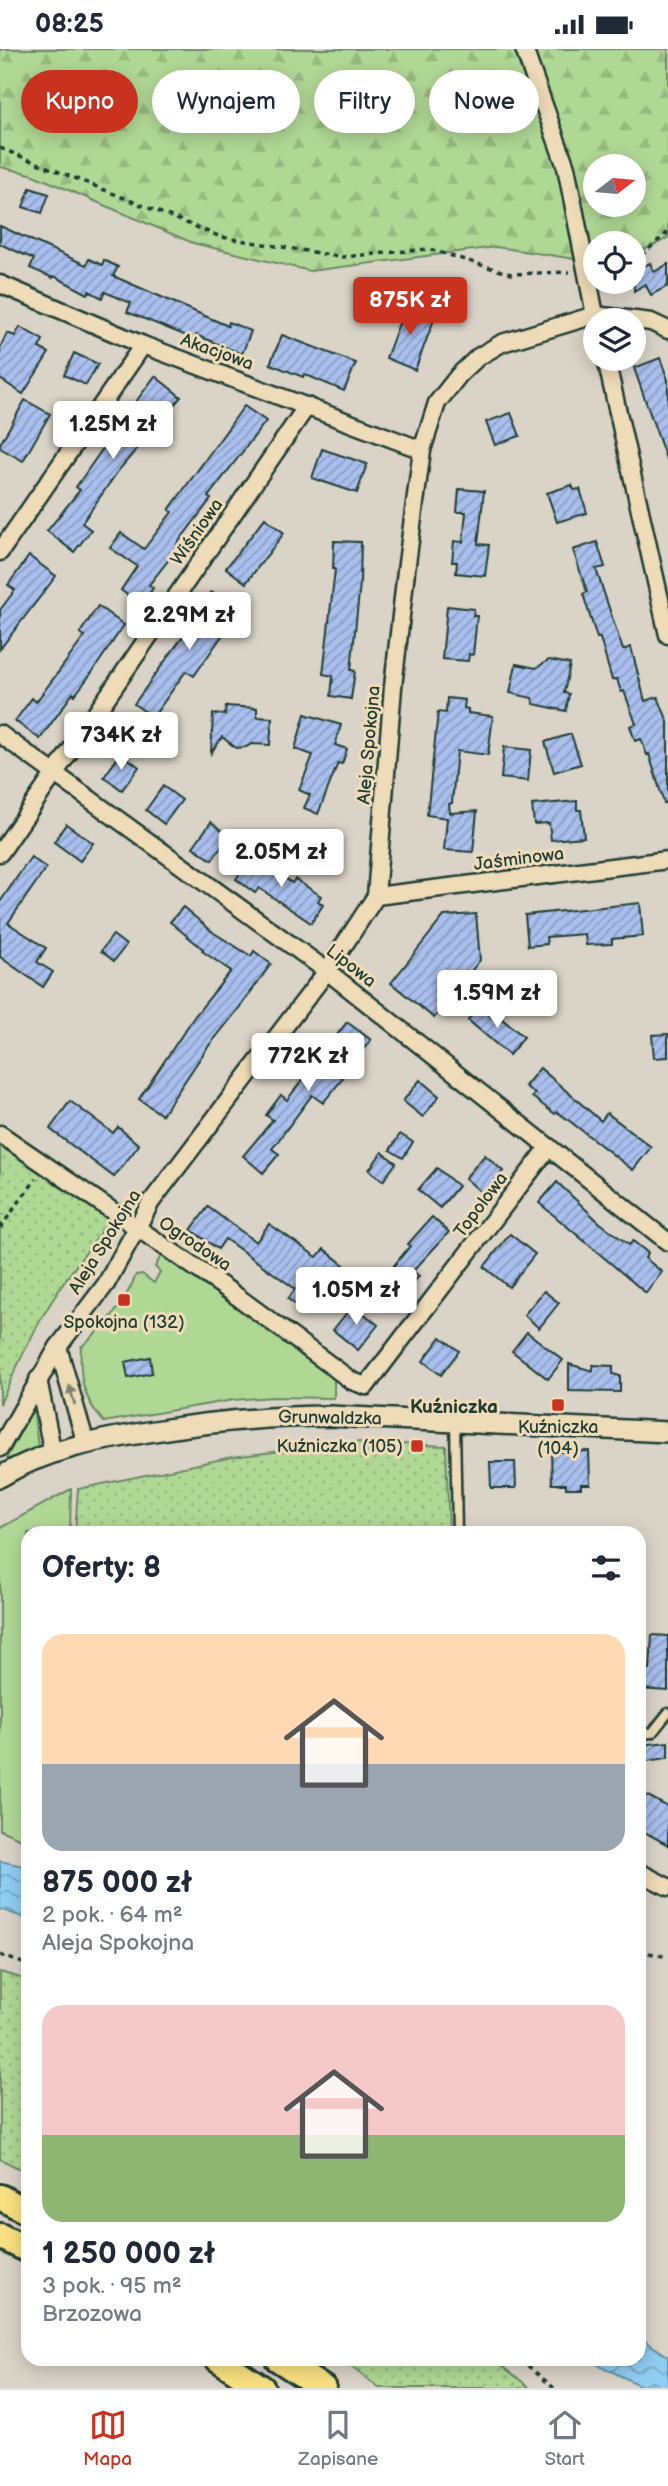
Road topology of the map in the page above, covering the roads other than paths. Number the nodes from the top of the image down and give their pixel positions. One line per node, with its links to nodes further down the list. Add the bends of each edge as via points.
1 (524, 49): 3 (street, via 566,167)
2 (0, 284): 7 (street, Akacjowa)
3 (593, 308)
4 (583, 321): 10 (street, Aleja Spokojna, via 502,342 478,357 437,403)
5 (646, 322): 6 (street)
6 (668, 330)
7 (144, 345): 9 (street, Akacjowa); 11 (street)
8 (609, 371): 12 (street)
9 (307, 406): 10 (street, Akacjowa); 14 (street, Wiśniowa)
10 (422, 450): 17 (street, Aleja Spokojna, via 393,687)
11 (0, 552)
12 (668, 635)
13 (0, 734): 14 (street, Lipowa)
14 (54, 772): 15 (street, Wiśniowa); 18 (street, Lipowa)
15 (0, 853)
16 (668, 860): 17 (street, Jaśminowa)
17 (376, 896): 18 (street, Aleja Spokojna)
18 (327, 971): 20 (street, Lipowa); 21 (street, Aleja Spokojna, via 151,1202)
19 (0, 1134): 21 (street, Ogrodowa)
20 (549, 1147): 22 (street, Lipowa); 25 (street, Topolowa)
21 (137, 1228): 23 (street, Aleja Spokojna, via 106,1284); 25 (street, Ogrodowa, via 352,1381)
22 (668, 1242)
23 (58, 1347): 24 (street, Aleja Spokojna); 28 (street, one-way to 23)
24 (38, 1379): 29 (street, Aleja Spokojna); 30 (street)
25 (366, 1386)
26 (455, 1422): 27 (street, Grunwaldzka); 28 (street, Grunwaldzka, via 278,1417 215,1421); 32 (lane)
27 (668, 1432)
28 (86, 1444): 30 (street, Grunwaldzka)
29 (0, 1448)
30 (53, 1454): 31 (street, Grunwaldzka)
31 (0, 1477)
32 (457, 1526)
33 (668, 1713): 34 (lane, via 652,1733)
34 (646, 1733)
35 (646, 1876): 36 (street)
36 (668, 1887)
37 (0, 2197): 38 (main road)
38 (21, 2208)
39 (0, 2236): 40 (main road)
40 (21, 2246)
41 (229, 2366): 43 (main road)
42 (289, 2366): 44 (main road)
43 (262, 2388)
44 (323, 2388)

